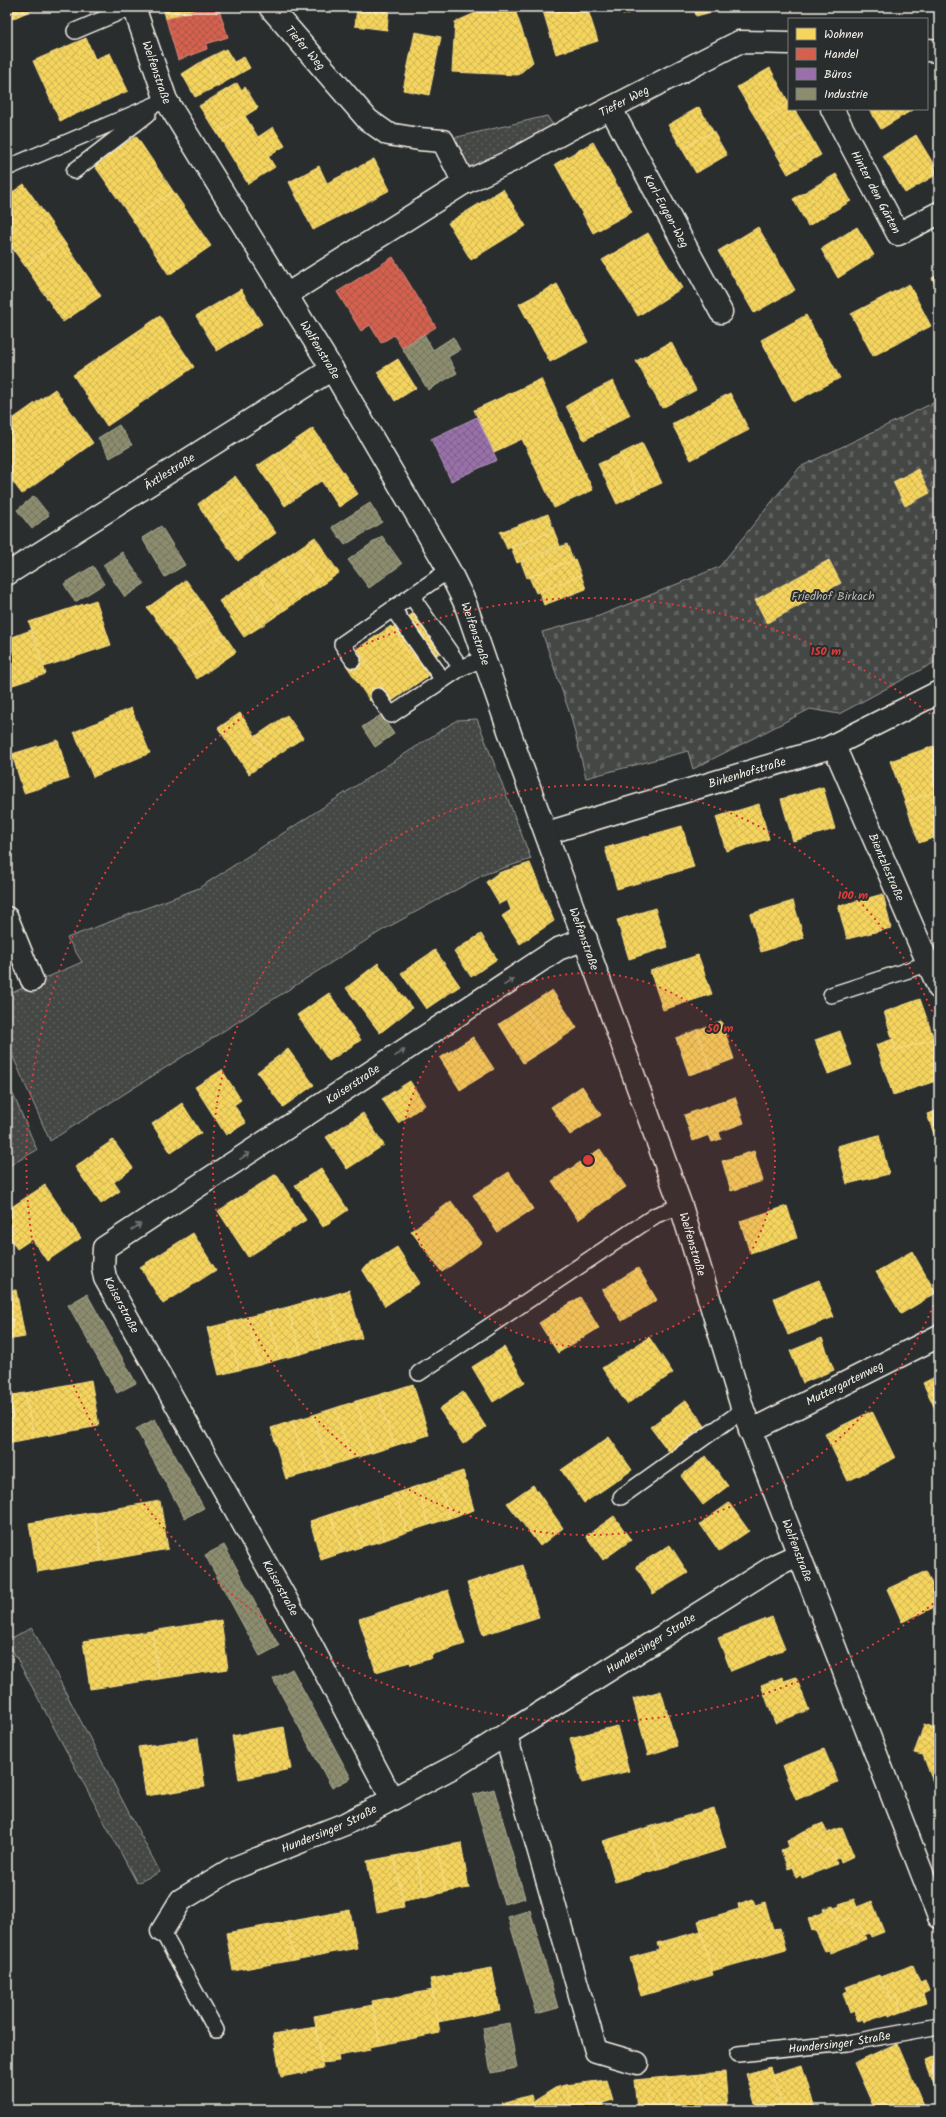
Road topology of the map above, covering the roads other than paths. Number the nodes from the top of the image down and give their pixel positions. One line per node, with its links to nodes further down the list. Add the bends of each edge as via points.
1 (133, 7): 3 (lane); 7 (street, Welfenstraße)
2 (270, 7): 12 (street, Tiefer Weg, via 368,120 388,134 443,141)
3 (75, 31)
4 (788, 43): 8 (street, Tiefer Weg, via 739,42)
5 (928, 50): 6 (street)
6 (939, 50)
7 (166, 100): 10 (lane); 11 (lane); 14 (street, Welfenstraße)
8 (611, 109): 12 (street, Tiefer Weg); 15 (street, Karl-Eugen-Weg)
9 (833, 110): 13 (street, Hinter den Gärten, via 898,234)
10 (7, 168)
11 (74, 171)
12 (464, 183): 14 (street, Tiefer Weg)
13 (939, 213)
14 (286, 294): 16 (street, Welfenstraße)
15 (721, 312)
16 (332, 369): 17 (street, Welfenstraße); 18 (street, Äxtlestraße)
17 (449, 570): 19 (lane); 21 (street, Welfenstraße, via 465,603)
18 (7, 574)
19 (412, 597): 20 (lane); 23 (lane)
20 (393, 610): 22 (lane, via 342,644); 24 (lane)
21 (485, 658): 23 (lane); 28 (street, Welfenstraße)
22 (354, 660)
23 (461, 668): 24 (lane)
24 (443, 680): 26 (lane, via 391,715)
25 (939, 692): 27 (street, Birkenhofstraße)
26 (378, 696)
27 (834, 746): 28 (street, Birkenhofstraße); 31 (street, Bientzlestraße)
28 (547, 833): 30 (street, Welfenstraße)
29 (7, 918): 32 (street)
30 (586, 939): 35 (street, Welfenstraße); 43 (street, Kaiserstraße, one-way to 30, via 294,1613 105,1278 102,1267 104,1248 558,949)
31 (928, 964): 33 (street, Bientzlestraße); 34 (lane)
32 (32, 980)
33 (939, 988)
34 (830, 995)
35 (681, 1206): 37 (lane, via 656,1215); 38 (street, Welfenstraße)
36 (939, 1336): 39 (street, Muttergartenweg)
37 (419, 1373)
38 (743, 1410): 39 (street, Welfenstraße); 40 (lane)
39 (750, 1431): 41 (street, Welfenstraße)
40 (621, 1497)
41 (798, 1555): 42 (street, Hundersinger Straße, via 776,1565); 44 (street, Welfenstraße)
42 (506, 1736): 43 (street, Hundersinger Straße); 49 (street, via 596,2051)
43 (392, 1799): 45 (street, Hundersinger Straße, via 346,1824 232,1869 181,1900)
44 (939, 1917)
45 (162, 1931): 47 (lane)
46 (939, 2026): 48 (lane, Hundersinger Straße, via 847,2043)
47 (216, 2030)
48 (738, 2054)
49 (637, 2063)

